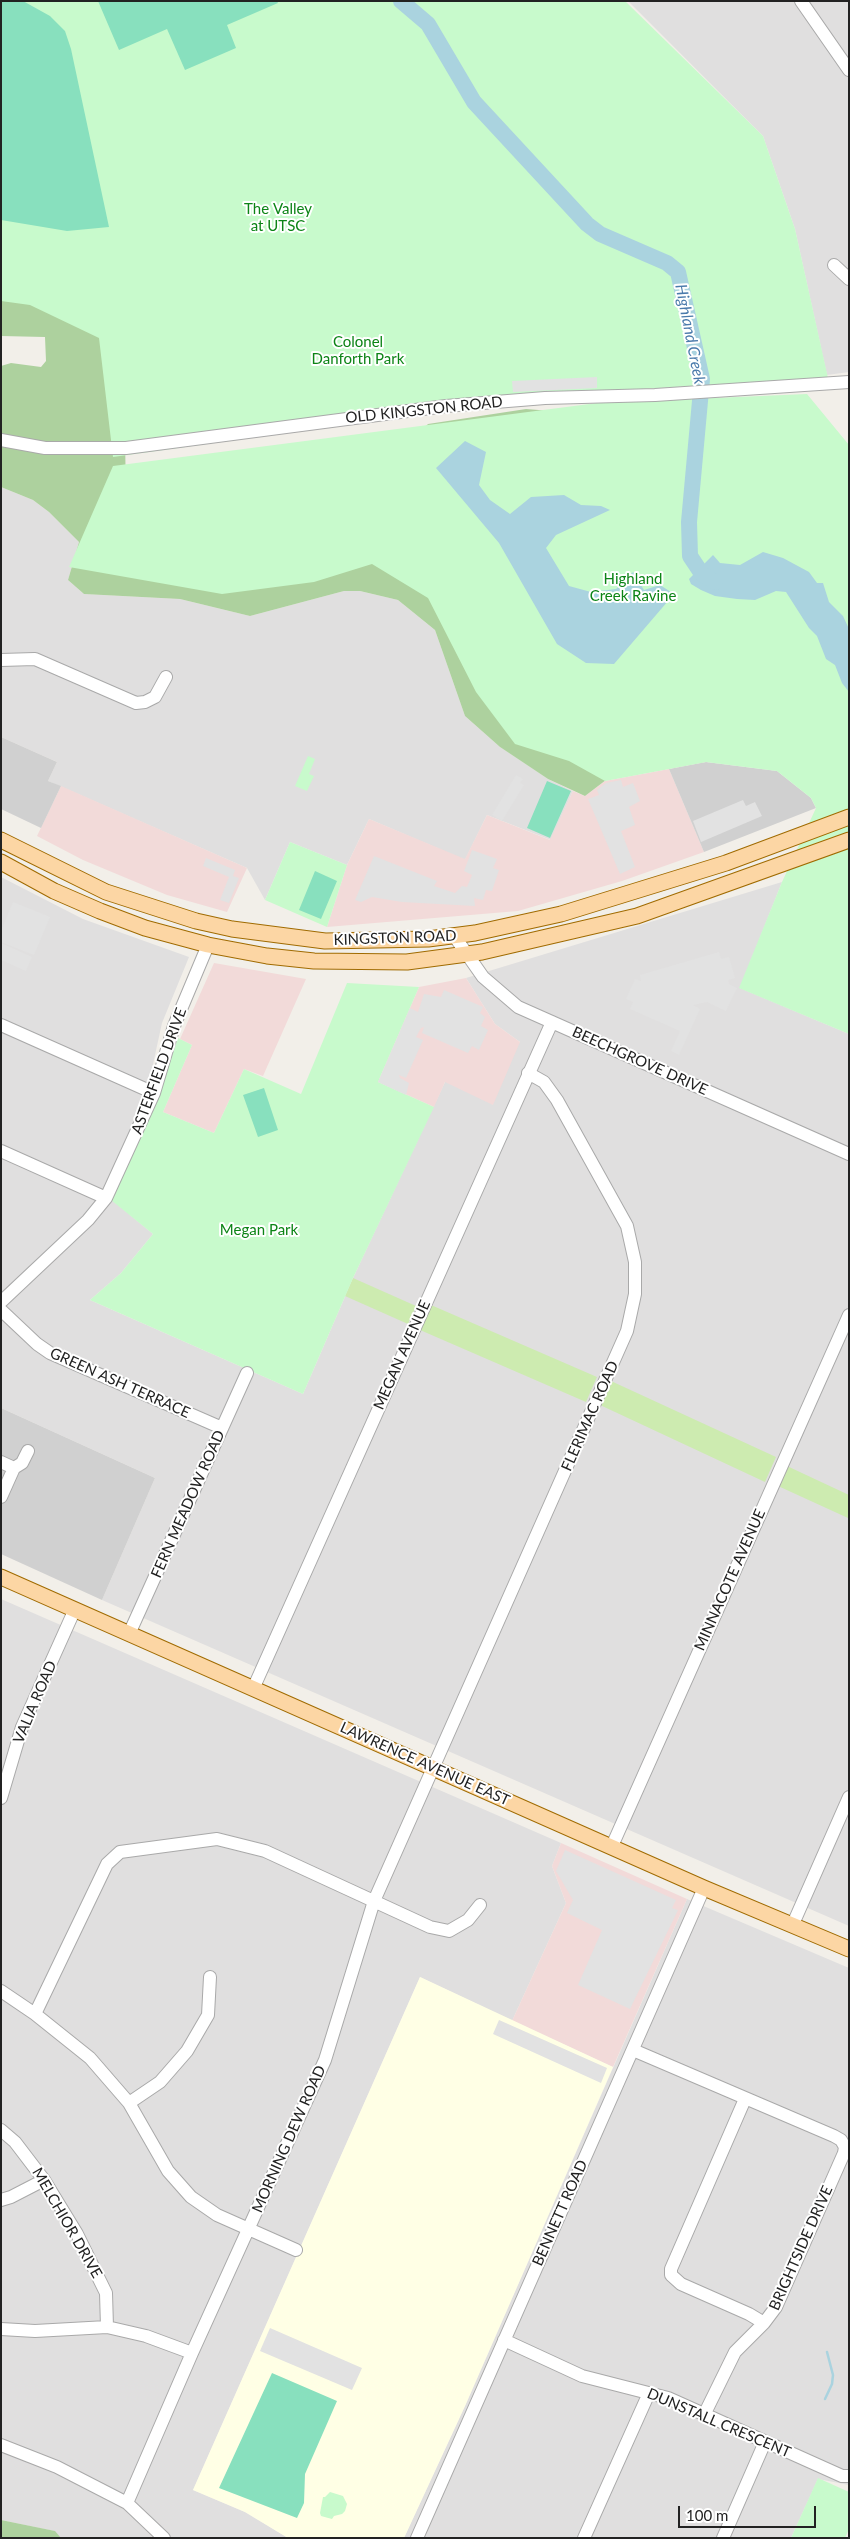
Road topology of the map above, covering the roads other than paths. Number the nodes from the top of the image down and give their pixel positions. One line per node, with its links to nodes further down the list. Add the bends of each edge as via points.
1 (800, 1): 2 (street)
2 (849, 70)
3 (834, 265): 4 (street)
4 (849, 279)
5 (849, 382): 6 (street, OLD KINGSTON ROAD, via 446,406 126,448 45,448)
6 (1, 440)
7 (1, 660): 8 (street, via 34,659 136,703 155,697)
8 (166, 677)
9 (849, 817): 13 (main road, KINGSTON ROAD, via 726,863 561,914)
10 (1, 840): 13 (main road, KINGSTON ROAD, via 106,892 232,929 325,941)
11 (849, 840): 15 (main road, KINGSTON ROAD, via 637,916)
12 (1, 862): 14 (main road, KINGSTON ROAD, via 100,911 145,928)
13 (456, 936): 15 (street, BEECHGROVE DRIVE)
14 (208, 945): 15 (main road, KINGSTON ROAD, via 314,961 407,962); 19 (street, ASTERFIELD DRIVE, via 174,1026)
15 (467, 954): 16 (street, BEECHGROVE DRIVE, via 484,978 505,997 518,1007)
16 (552, 1022): 18 (street, MEGAN AVENUE); 21 (street, BEECHGROVE DRIVE)
17 (1, 1025): 19 (street)
18 (528, 1073): 35 (street, MEGAN AVENUE); 36 (street, FLERIMAC ROAD, via 544,1082 557,1100 627,1226 635,1262 635,1294 627,1331 605,1384)
19 (154, 1093): 22 (street, ASTERFIELD DRIVE)
20 (1, 1151): 22 (street)
21 (849, 1154)
22 (106, 1198): 23 (street, ASTERFIELD DRIVE, via 88,1220)
23 (1, 1302)
24 (1, 1310): 27 (street, GREEN ASH TERRACE, via 50,1353)
25 (849, 1315): 39 (street, MINNACOTE AVENUE)
26 (247, 1373): 27 (street, FERN MEADOW ROAD)
27 (222, 1428): 34 (street, FERN MEADOW ROAD)
28 (28, 1451): 30 (street, via 22,1463)
29 (1, 1462): 30 (street)
30 (14, 1468): 31 (street)
31 (1, 1497)
32 (1, 1578): 33 (main road, LAWRENCE AVENUE EAST)
33 (75, 1609): 34 (main road, LAWRENCE AVENUE EAST); 37 (street, VALIA ROAD, via 22,1727)
34 (129, 1634): 35 (main road, LAWRENCE AVENUE EAST)
35 (254, 1688): 36 (main road, LAWRENCE AVENUE EAST)
36 (434, 1767): 39 (main road, LAWRENCE AVENUE EAST); 41 (street, MORNING DEW ROAD)
37 (2, 1793)
38 (849, 1797): 43 (street)
39 (612, 1846): 40 (main road, LAWRENCE AVENUE EAST)
40 (704, 1888): 43 (main road, LAWRENCE AVENUE EAST); 48 (street, BENNETT ROAD)
41 (374, 1901): 42 (street, via 430,1927 449,1931 468,1920); 47 (street, via 265,1850 217,1839 120,1852 107,1864); 54 (street, MORNING DEW ROAD, via 325,2060)
42 (480, 1905)
43 (793, 1924): 44 (main road, LAWRENCE AVENUE EAST)
44 (849, 1949)
45 (210, 1977): 50 (street, via 208,2015 187,2051 160,2082)
46 (1, 1991): 47 (street)
47 (35, 2014): 50 (street, via 90,2058)
48 (633, 2050): 49 (street, BRIGHTSIDE DRIVE); 59 (street, BENNETT ROAD)
49 (745, 2099): 56 (street, via 670,2269 681,2284); 56 (street, BRIGHTSIDE DRIVE, via 834,2136 845,2146 776,2307)
50 (129, 2103): 54 (street, via 168,2171 191,2197 217,2215)
51 (1, 2130): 52 (street, MELCHIOR DRIVE, via 15,2142)
52 (44, 2180): 53 (street); 57 (street, MELCHIOR DRIVE, via 77,2234 106,2293)
53 (1, 2200)
54 (248, 2229): 55 (street); 60 (street, MORNING DEW ROAD)
55 (296, 2250)
56 (764, 2323): 62 (street, BRIGHTSIDE DRIVE, via 734,2352)
57 (107, 2327): 58 (street, via 35,2332); 60 (street, via 146,2336)
58 (1, 2329)
59 (504, 2340): 61 (street, DUNSTALL CRESCENT, via 582,2376); 68 (street, BENNETT ROAD)
60 (192, 2353): 66 (street, MORNING DEW ROAD)
61 (649, 2393): 62 (street, DUNSTALL CRESCENT); 69 (street)
62 (704, 2415): 63 (street, DUNSTALL CRESCENT)
63 (765, 2442): 65 (street, DUNSTALL CRESCENT, via 842,2476); 70 (street)
64 (1, 2445): 66 (street, via 57,2466)
65 (849, 2476)
66 (127, 2503): 67 (street)
67 (164, 2538)
68 (417, 2538)
69 (584, 2538)
70 (723, 2538)

